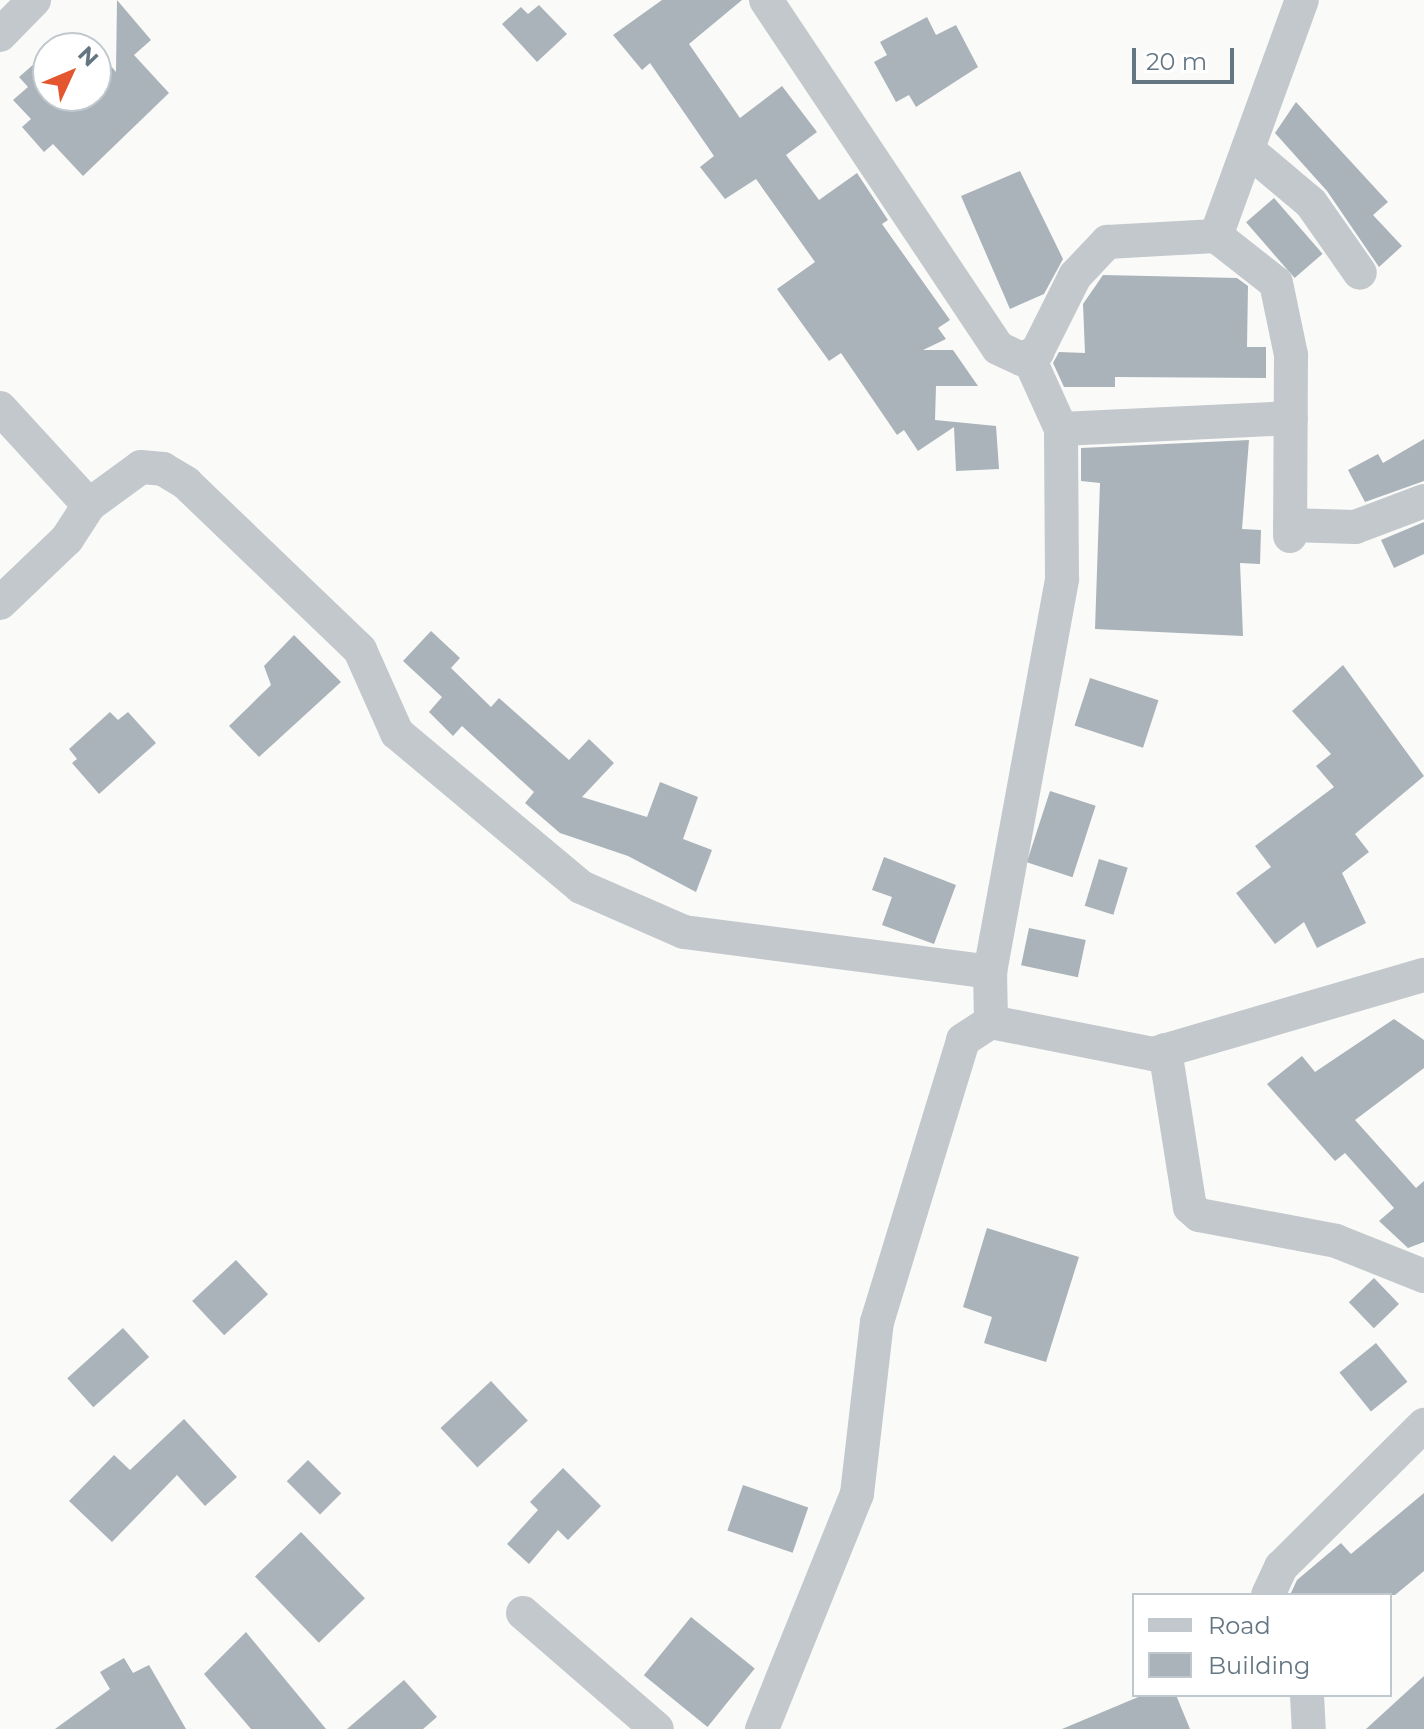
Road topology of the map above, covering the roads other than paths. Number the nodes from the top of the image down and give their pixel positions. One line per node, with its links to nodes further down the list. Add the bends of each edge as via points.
1 (34, 0): 4 (street)
2 (766, 0): 8 (street, via 998,348)
3 (1302, 0): 5 (street)
4 (0, 35)
5 (1248, 150): 6 (street); 7 (street, via 1311,203)
6 (1216, 236): 8 (street, via 1107,242 1075,276); 10 (street, via 1276,283 1291,355)
7 (1360, 273)
8 (1029, 358): 11 (street)
9 (0, 408): 13 (street)
10 (1291, 418): 11 (street); 12 (street, via 1290,530 1355,527)
11 (1061, 429): 15 (street, via 1062,579)
12 (1424, 501)
13 (89, 505): 14 (street, via 67,539); 15 (street, via 141,467 163,469 186,483 360,650 397,733 581,887 684,932)
14 (0, 603)
15 (990, 972): 17 (street)
16 (1424, 975): 18 (street)
17 (991, 1022): 18 (street, via 1129,1052); 25 (street, via 963,1040 877,1322 857,1494)
18 (1165, 1050): 19 (street, via 1190,1207 1199,1215 1336,1241)
19 (1424, 1276)
20 (1424, 1425): 21 (street, via 1281,1567)
21 (1269, 1593)
22 (523, 1613): 24 (street)
23 (1307, 1697): 26 (street)
24 (657, 1729)
25 (762, 1729)
26 (1309, 1729)

